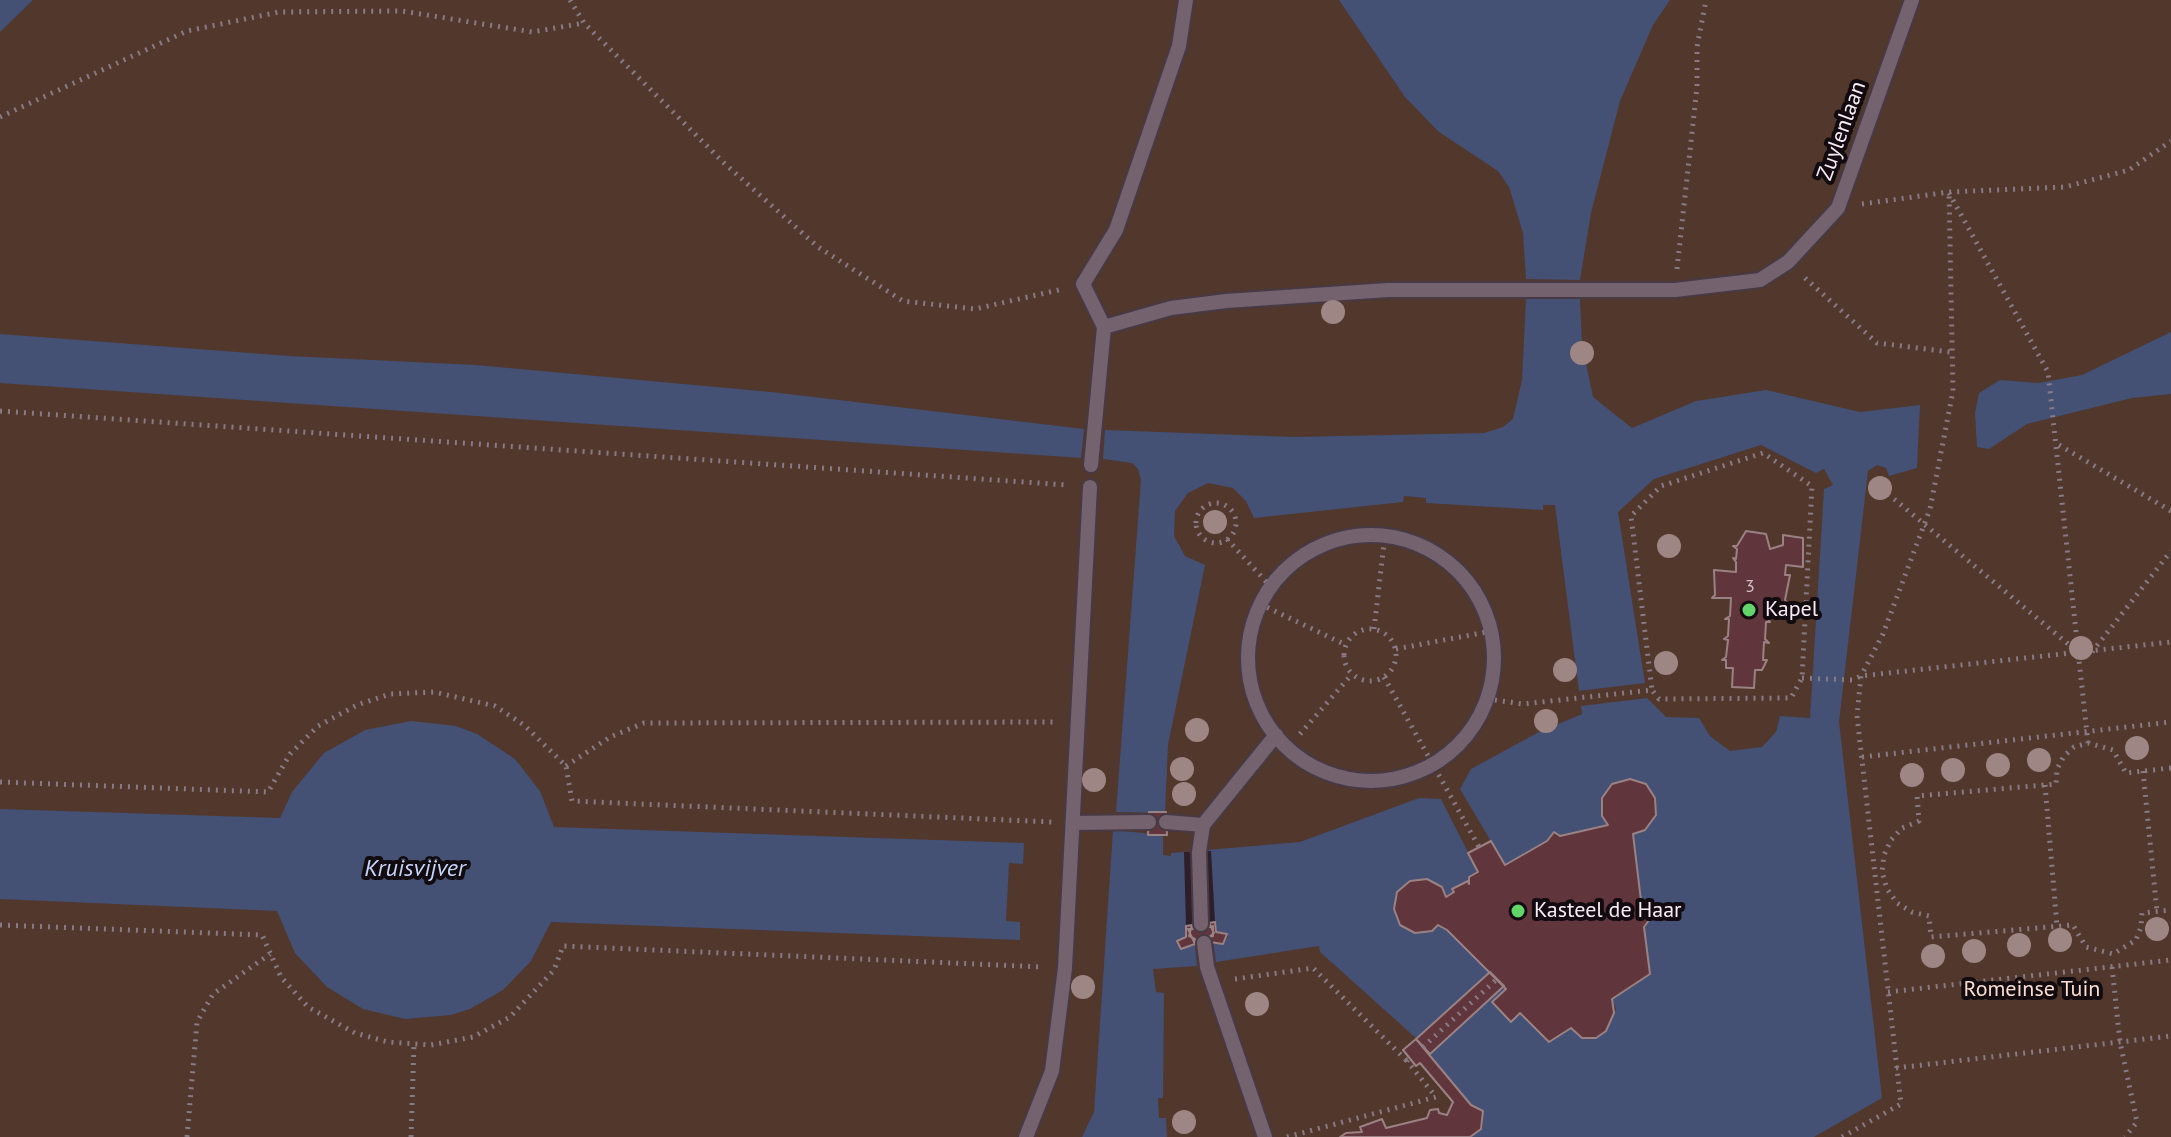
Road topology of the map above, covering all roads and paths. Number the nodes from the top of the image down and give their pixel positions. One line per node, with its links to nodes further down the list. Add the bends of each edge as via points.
1 (570, 0): 5 (path)
2 (1186, 0): 11 (lane, via 1179,46 1116,230)
3 (1706, 0): 12 (path)
4 (1912, 0): 9 (lane, Zuylenlaan)
5 (584, 23): 6 (path, via 532,32 402,11 279,12 187,31); 11 (path, via 724,163 818,247 903,301 975,309)
6 (0, 117)
7 (2171, 141): 8 (path, via 2129,170 2065,187)
8 (1949, 192): 9 (path); 14 (path); 16 (path, via 2048,372)
9 (1838, 208): 10 (lane, Zuylenlaan)
10 (1788, 262): 12 (lane, Zuylenlaan, via 1760,280); 14 (path, via 1877,343)
11 (1083, 284): 13 (lane)
12 (1675, 290): 13 (lane, Zuylenlaan, via 1388,290 1171,308)
13 (1104, 327): 17 (lane)
14 (1950, 352): 21 (path, via 1953,391)
15 (0, 411): 18 (path)
16 (2058, 445): 20 (path); 33 (path)
17 (1091, 465)
18 (1090, 487): 40 (lane)
19 (1888, 494): 21 (path)
20 (2171, 511)
21 (1924, 525): 33 (path); 35 (path, via 1883,634)
22 (1385, 535): 25 (lane, via 1343,537 1304,554); 27 (path); 28 (lane, via 1422,545 1454,566 1478,595)
23 (1227, 539): 23 (path, via 1215,543 1202,538 1196,526 1202,508 1220,503 1231,510 1235,529); 25 (path)
24 (2171, 551): 32 (path)
25 (1270, 586): 26 (lane)
26 (1260, 604): 30 (path); 43 (lane, via 1250,634 1249,670 1257,705)
27 (1374, 629): 30 (path, via 1357,632); 31 (path, via 1388,635)
28 (1492, 631): 31 (path); 39 (lane, via 1495,665)
29 (2171, 642): 32 (path)
30 (1346, 645): 34 (path, via 1344,660)
31 (1396, 649): 36 (path, via 1394,665)
32 (2091, 653): 33 (path)
33 (2079, 654): 35 (path); 42 (path)
34 (1352, 674): 36 (path, via 1367,681); 45 (path)
35 (1861, 676): 37 (path); 46 (path, via 1857,716)
36 (1384, 677): 47 (path)
37 (1802, 678): 38 (path, via 1791,698 1775,701 1659,699); 38 (path, via 1812,486 1763,453 1661,486 1631,516)
38 (1652, 690): 39 (path, via 1523,704)
39 (1487, 699): 47 (lane, via 1475,725)
40 (1080, 721): 48 (path, via 644,723 610,737); 55 (lane)
41 (2171, 722): 42 (path)
42 (2087, 731): 44 (path); 46 (path)
43 (1276, 735): 45 (lane); 56 (lane)
44 (2088, 743): 50 (path, via 2113,750 2126,773); 52 (path, via 2064,756 2056,784)
45 (1288, 749): 47 (lane, via 1320,770 1358,781 1396,779)
46 (1862, 757): 59 (path)
47 (1434, 764): 57 (path)
48 (566, 766): 51 (path, via 524,725 495,706 434,692 390,694 318,726 290,754 268,792); 55 (path, via 572,801)
49 (2171, 768): 50 (path)
50 (2143, 771): 61 (path)
51 (0, 782)
52 (2045, 785): 58 (path, via 1917,796 1919,821 1891,840); 64 (path)
53 (1149, 822): 55 (lane)
54 (1166, 822): 56 (lane)
55 (1073, 823): 80 (lane, via 1059,1029 1052,1071)
56 (1203, 825): 62 (lane)
57 (1479, 847)
58 (1882, 872): 59 (path); 64 (path, via 1897,903 1929,916 1931,937)
59 (1875, 873): 72 (path)
60 (2171, 910): 61 (path)
61 (2157, 912): 64 (path, via 2142,913 2136,940 2113,954 2086,947 2073,925)
62 (1201, 924)
63 (0, 925): 66 (path, via 262,935)
64 (2057, 926)
65 (1204, 943): 71 (lane)
66 (270, 954): 75 (path, via 281,977 308,1007 355,1033); 78 (path, via 213,994 197,1022)
67 (2171, 960): 69 (path)
68 (1039, 967): 75 (path, via 563,946 554,970 510,1017 473,1037)
69 (2112, 967): 72 (path); 74 (path)
70 (1497, 979): 76 (path)
71 (1212, 982): 81 (lane); 82 (path, via 1313,968 1409,1060 1436,1097)
72 (1888, 992): 77 (path)
73 (2171, 1036): 74 (path)
74 (2120, 1042): 77 (path); 84 (path, via 2137,1122)
75 (414, 1044): 79 (path)
76 (1423, 1047)
77 (1896, 1068): 83 (path, via 1901,1104)
78 (187, 1137)
79 (411, 1137)
80 (1026, 1137)
81 (1265, 1137)
82 (1287, 1137)
83 (1842, 1137)
84 (2125, 1137)

